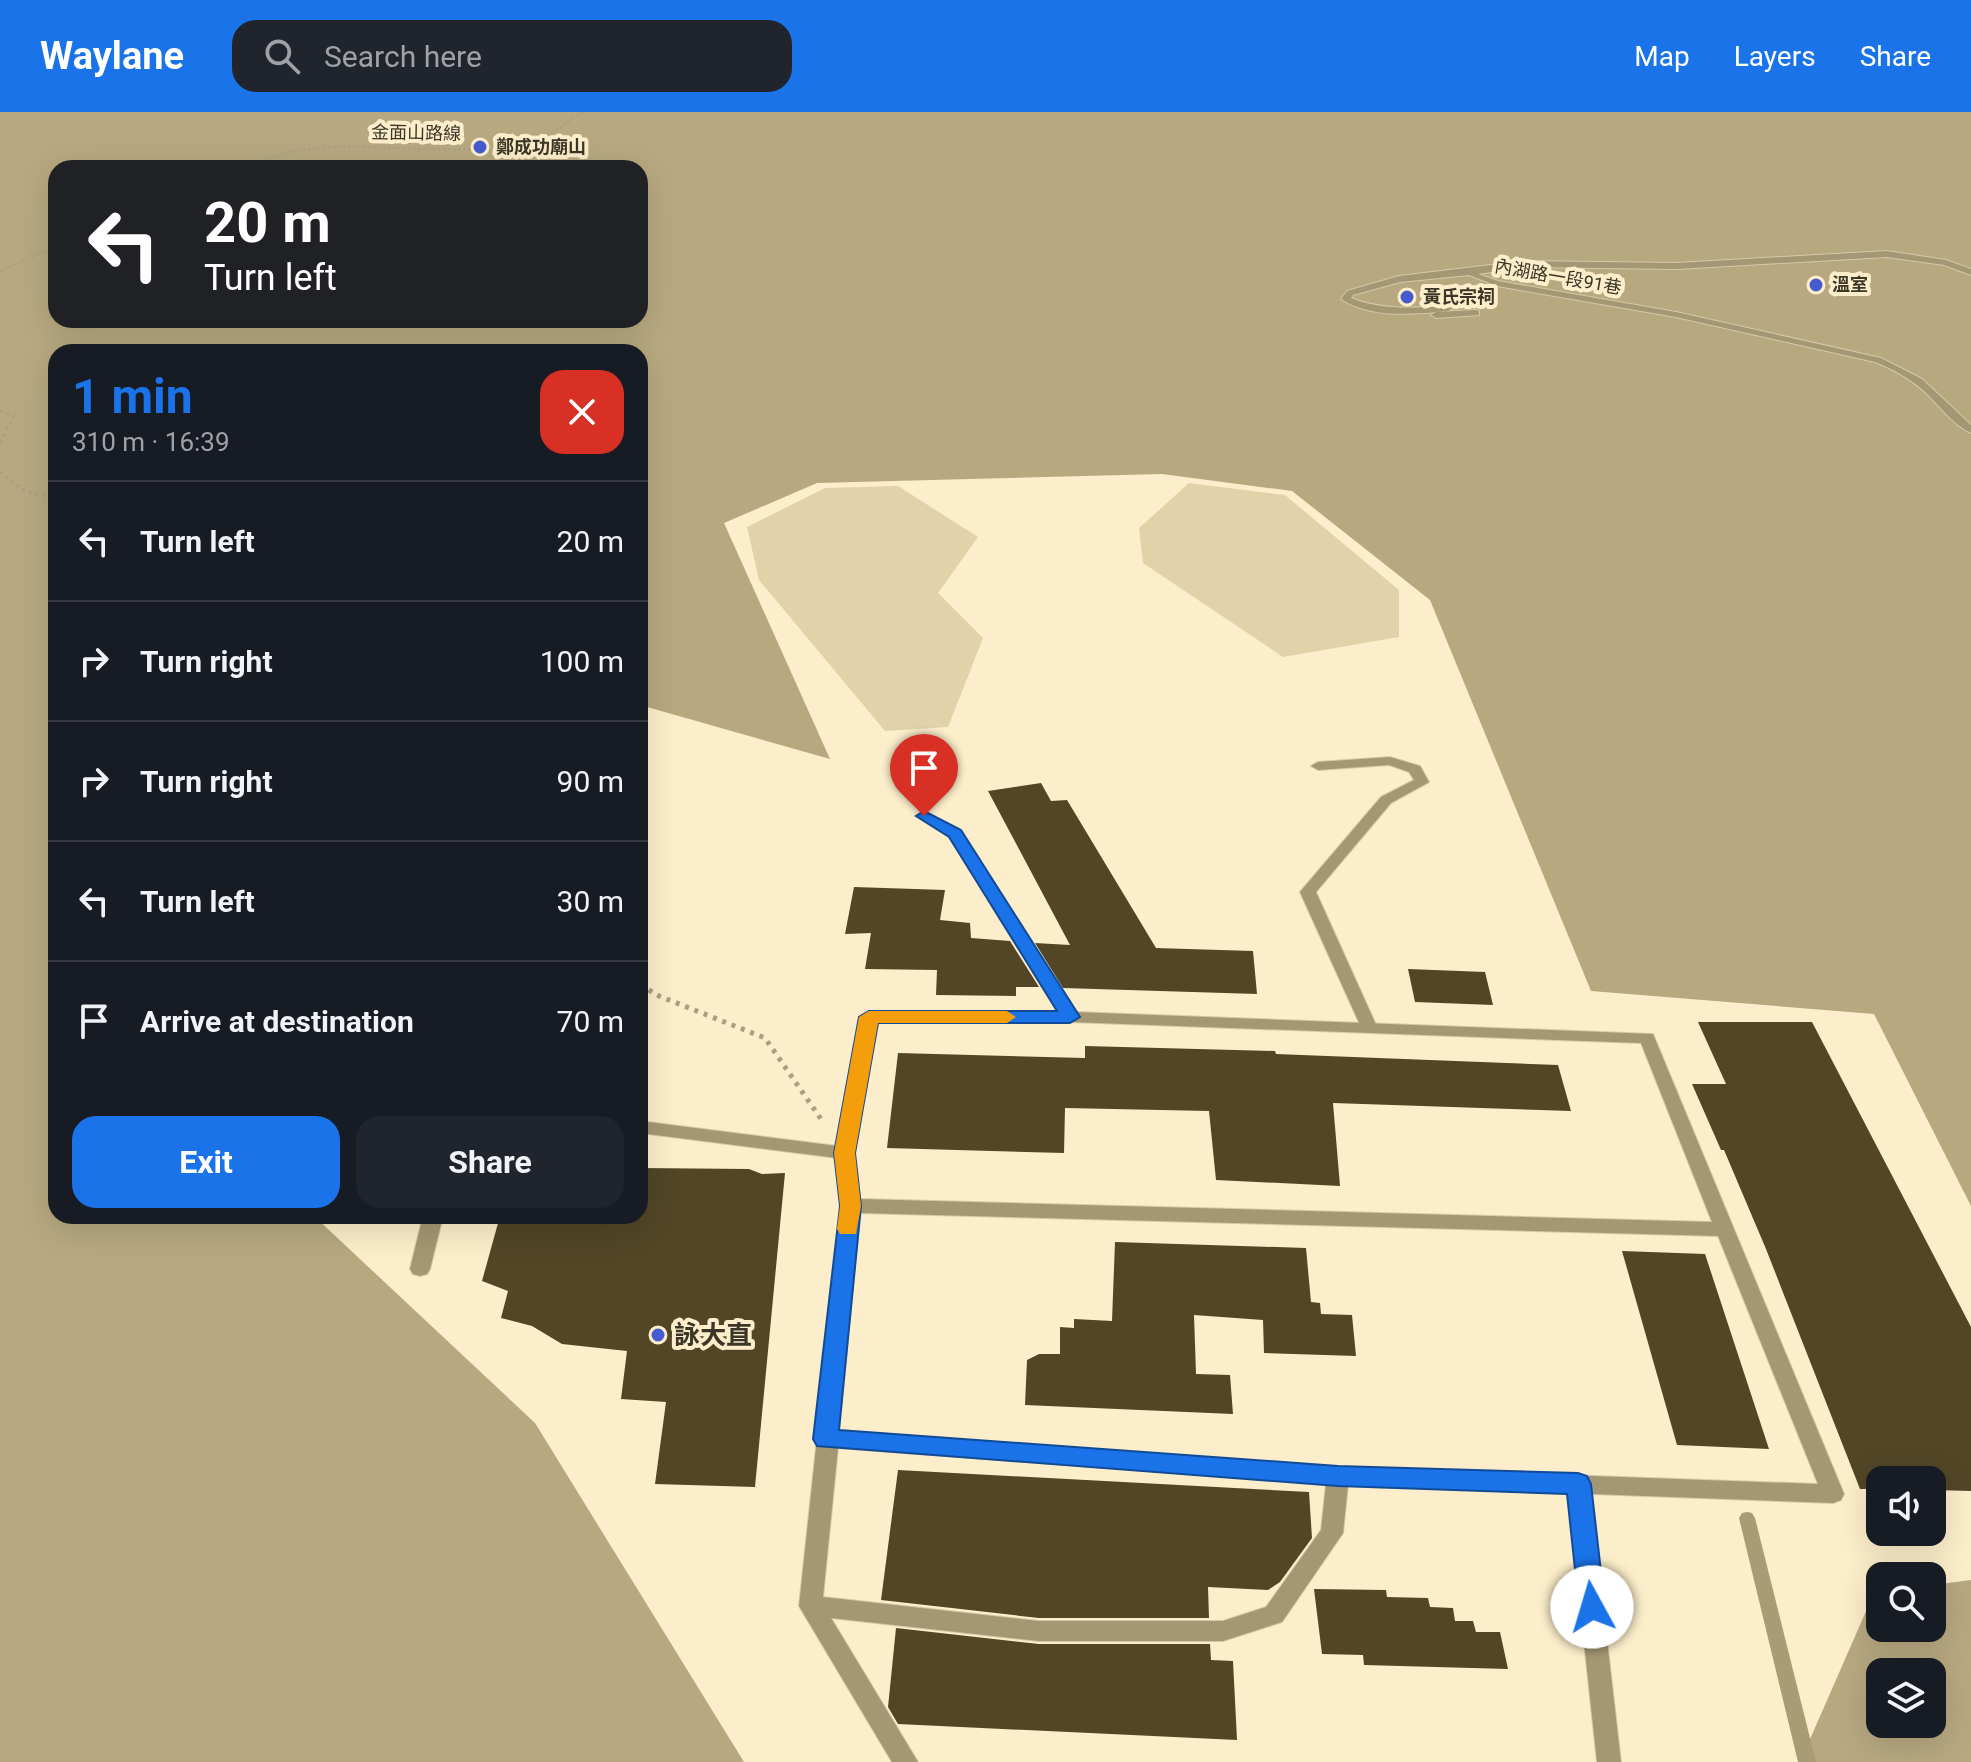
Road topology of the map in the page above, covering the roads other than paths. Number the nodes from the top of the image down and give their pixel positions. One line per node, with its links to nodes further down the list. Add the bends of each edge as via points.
1 (1471, 272): 2 (street, 內湖路一段91巷, via 1524,264 1677,266 1887,254); 4 (street, via 1399,279 1350,293 1346,299); 6 (street, 內湖路一段91巷, via 1495,283 1607,301 1878,360 1917,378)
2 (1971, 272)
3 (1457, 297): 4 (street, via 1443,298 1448,308)
4 (1391, 311): 5 (street)
5 (1476, 313)
6 (1971, 430)
7 (1318, 766): 10 (street, via 1390,761 1415,769 1422,782 1386,800 1308,892)
8 (924, 816): 9 (street, via 955,833)
9 (1070, 1017): 10 (street); 12 (street, via 869,1017)
10 (1369, 1027): 15 (street, via 1647,1038)
11 (648, 1128): 12 (street)
12 (845, 1153): 13 (street)
13 (851, 1206): 15 (street); 17 (street)
14 (431, 1224): 16 (street)
15 (1725, 1229): 19 (street, via 1833,1494)
16 (420, 1269)
17 (826, 1439): 18 (street); 20 (street)
18 (1338, 1476): 19 (street); 20 (street, via 1332,1533 1274,1615 1223,1631 1039,1631)
19 (1578, 1484): 22 (street)
20 (811, 1606): 21 (street)
21 (906, 1762)
22 (1609, 1762)

